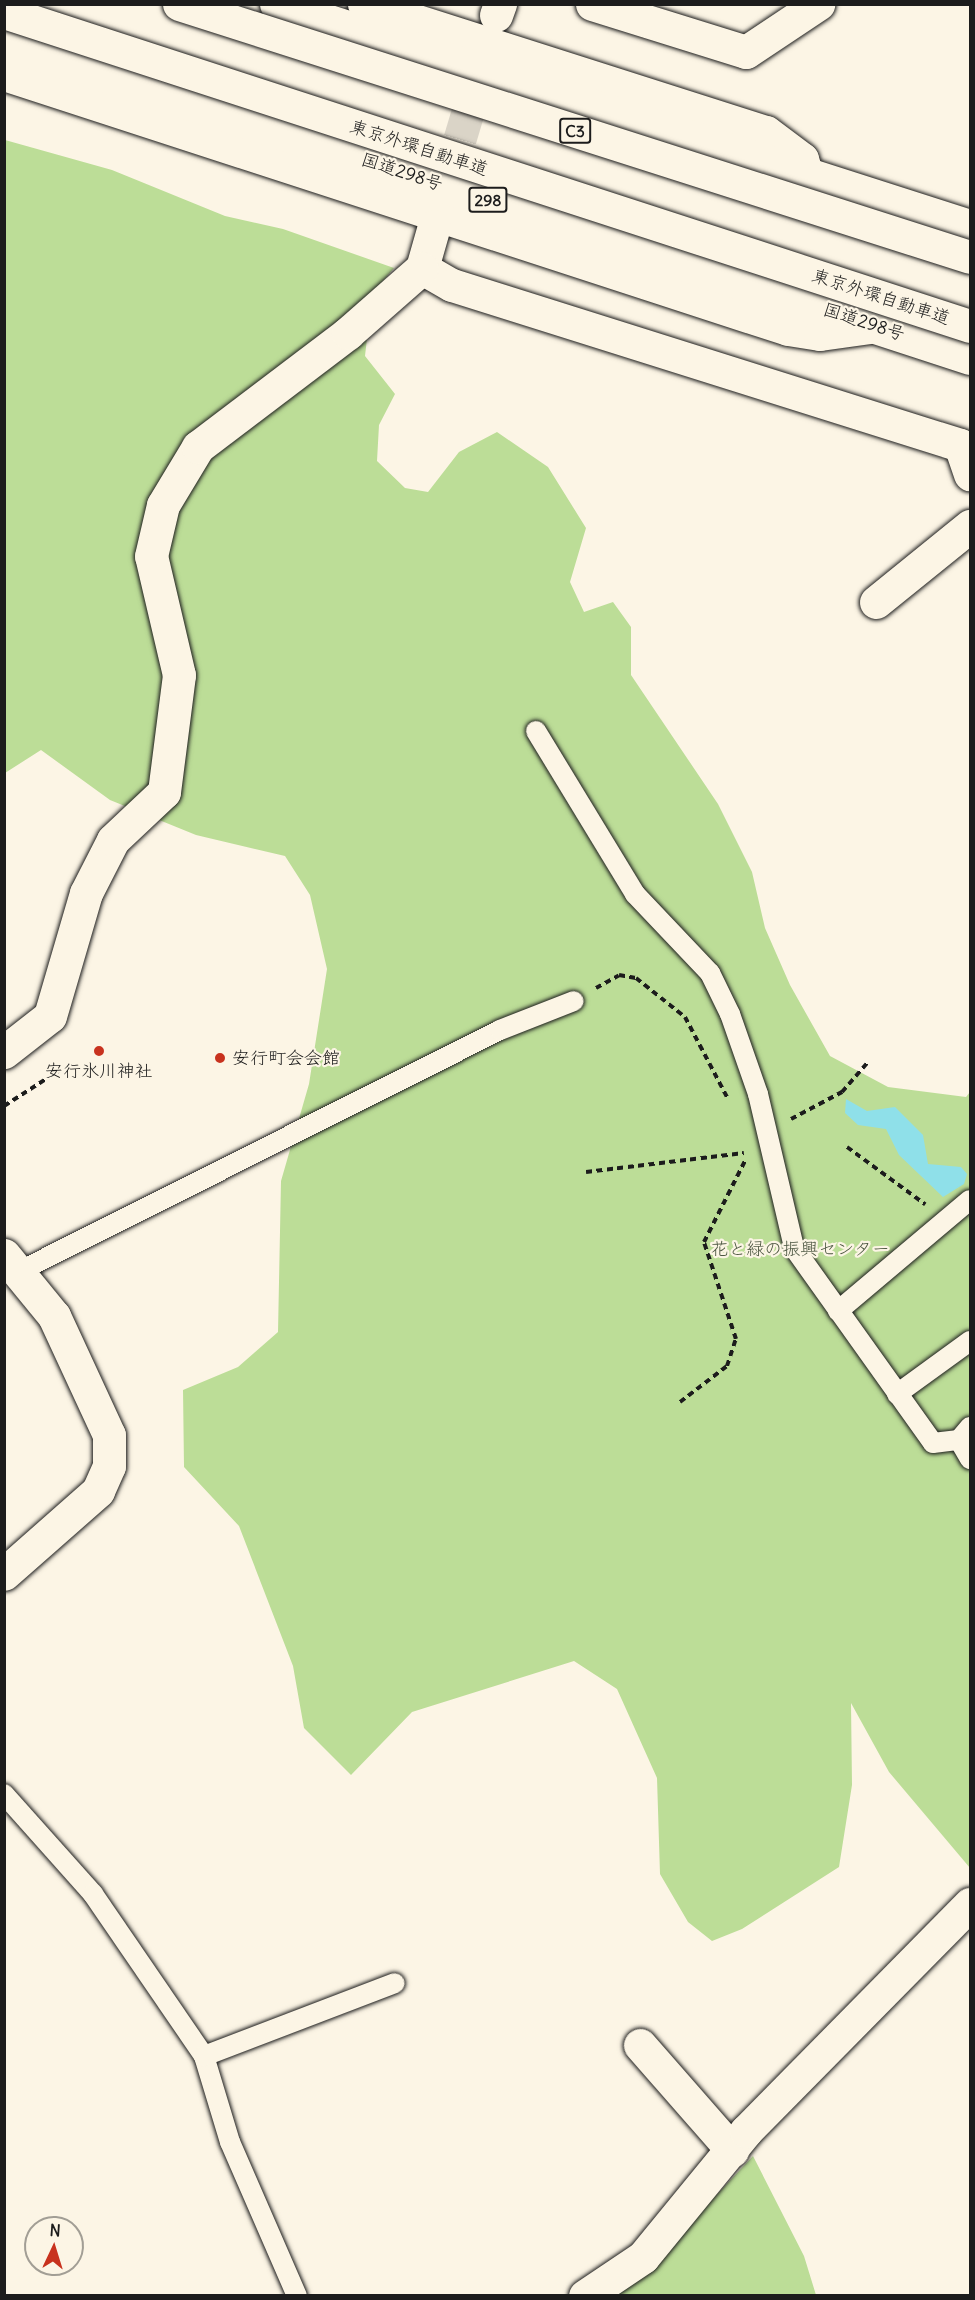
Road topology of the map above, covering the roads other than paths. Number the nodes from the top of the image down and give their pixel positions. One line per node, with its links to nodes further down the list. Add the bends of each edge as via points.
1 (179, 4): 12 (main road, C3, bridge)
2 (276, 4): 9 (main road)
3 (364, 4): 9 (main road, via 766,132 802,159)
4 (592, 4): 5 (main road, via 746,52)
5 (818, 4)
6 (4, 12): 15 (main road, 東京外環自動車道, bridge)
7 (4, 43): 14 (main road, 国道298号 / 298)
8 (4, 74): 14 (main road, via 788,329 820,334)
9 (807, 175): 10 (main road)
10 (969, 224)
11 (434, 226): 13 (main road)
12 (970, 257)
13 (422, 268): 17 (main road, via 452,285 960,446); 22 (main road, via 348,333 198,447 164,505 152,556 179,675 164,792 113,840 86,893 50,1016)
14 (877, 326): 16 (main road, 国道298号 / 298)
15 (970, 326)
16 (970, 358)
17 (970, 474)
18 (970, 526): 19 (main road)
19 (876, 602)
20 (536, 731): 25 (lane, via 635,894 710,973 730,1014 767,1137 794,1248)
21 (573, 1001): 24 (lane, via 500,1030)
22 (4, 1052)
23 (970, 1200): 25 (lane)
24 (11, 1264): 30 (main road, via 54,1316 109,1435 109,1466 98,1491)
25 (838, 1311): 27 (lane)
26 (970, 1341): 27 (lane)
27 (897, 1394): 28 (lane, via 933,1443)
28 (965, 1433): 29 (lane)
29 (970, 1459)
30 (4, 1574)
31 (4, 1794): 35 (lane, via 93,1894)
32 (970, 1906): 36 (main road)
33 (395, 1983): 35 (lane)
34 (640, 2045): 36 (main road)
35 (204, 2056): 37 (lane, via 230,2142)
36 (732, 2150): 38 (main road, via 643,2257)
37 (297, 2295)
38 (585, 2295)

